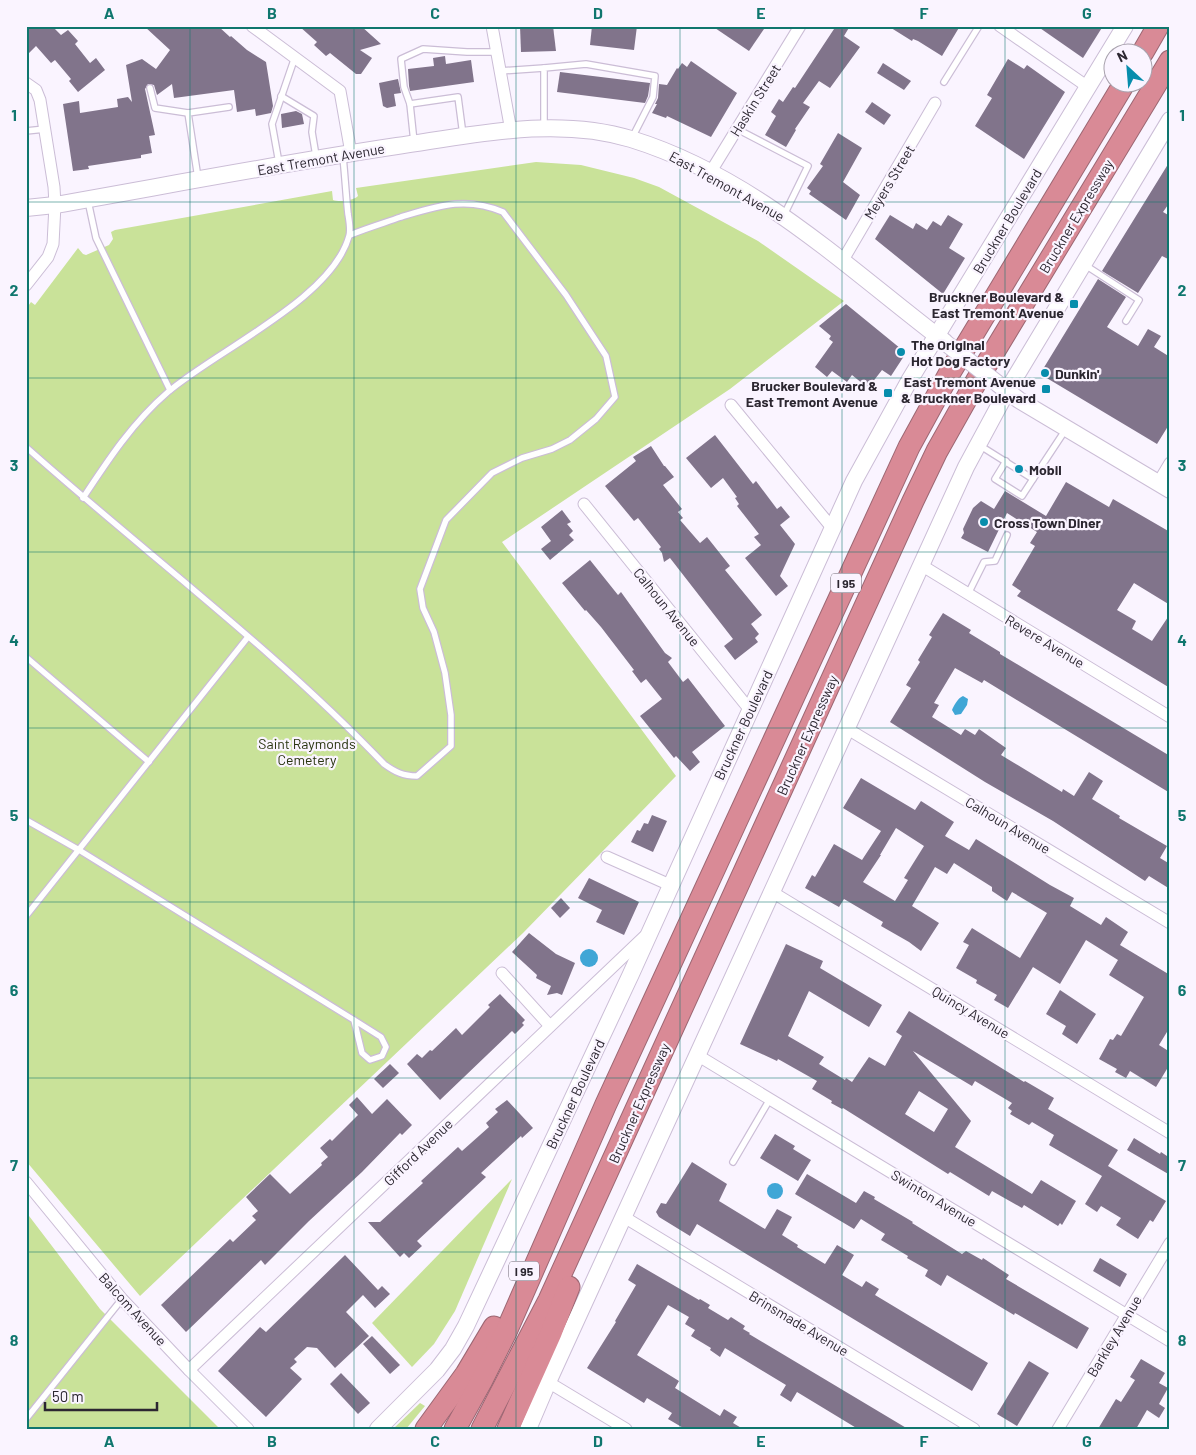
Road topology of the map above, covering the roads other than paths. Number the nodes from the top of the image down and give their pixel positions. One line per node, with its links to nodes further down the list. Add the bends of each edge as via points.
1 (252, 26): 10 (street)
2 (492, 26): 9 (street)
3 (800, 26): 27 (street, Haskin Street)
4 (979, 26): 14 (lane)
5 (1000, 26): 16 (street)
6 (1125, 26): 16 (main road, Bruckner Boulevard)
7 (1158, 26): 8 (highway)
8 (1149, 42)
9 (497, 52): 13 (street); 21 (lane, via 423,49 401,59 404,87)
10 (295, 57): 19 (lane); 33 (street, via 340,91)
11 (1170, 61): 86 (highway, Bruckner Expressway / I 95, via 937,451)
12 (544, 68): 13 (lane); 25 (lane); 31 (lane, via 586,64 655,76 653,97)
13 (500, 71): 29 (street)
14 (944, 82)
15 (26, 83): 26 (street, via 39,96)
16 (1088, 87): 47 (main road, Bruckner Boulevard)
17 (150, 88): 23 (lane, via 155,108)
18 (1119, 92): 83 (highway, Bruckner Expressway / I 95, via 913,439)
19 (280, 96): 34 (lane, via 314,116 312,132); 35 (lane, via 272,124)
20 (935, 103): 43 (street, Meyers Street)
21 (410, 104): 30 (lane, via 458,97); 32 (lane)
22 (229, 107): 23 (lane)
23 (188, 113): 37 (lane)
24 (1168, 125): 44 (main road)
25 (544, 128): 29 (main road, East Tremont Avenue); 31 (main road, East Tremont Avenue, via 586,130)
26 (45, 129): 28 (lane); 39 (street)
27 (736, 129): 36 (street, Haskin Street); 41 (lane, via 808,166)
28 (26, 131)
29 (511, 131): 30 (main road, East Tremont Avenue)
30 (463, 137): 32 (main road, East Tremont Avenue)
31 (631, 139): 36 (main road, East Tremont Avenue)
32 (414, 144): 33 (main road, East Tremont Avenue)
33 (347, 154): 34 (main road, East Tremont Avenue); 42 (lane)
34 (316, 160): 35 (main road, East Tremont Avenue)
35 (279, 166): 37 (main road, East Tremont Avenue)
36 (710, 173): 41 (main road, East Tremont Avenue)
37 (198, 180): 38 (main road, East Tremont Avenue)
38 (88, 199): 39 (main road, East Tremont Avenue); 49 (lane, via 96,238)
39 (55, 205): 40 (main road, East Tremont Avenue); 45 (street, via 52,249)
40 (26, 208)
41 (783, 216): 43 (main road, East Tremont Avenue)
42 (350, 235): 49 (lane, via 336,263 319,284); 64 (lane, via 438,205 488,206 503,212 566,294 606,356 614,397 596,420 570,440 492,472 446,520 420,589 444,673 451,714 451,746 417,776 406,776 384,764)
43 (842, 260): 47 (main road, East Tremont Avenue)
44 (1083, 264): 46 (lane, via 1139,300); 48 (main road)
45 (26, 286)
46 (1126, 321)
47 (942, 340): 48 (main road, East Tremont Avenue, bridge); 60 (main road, Bruckner Boulevard, via 890,414 854,481)
48 (1002, 387): 51 (main road, East Tremont Avenue); 52 (main road)
49 (170, 390): 58 (lane, via 126,436)
50 (731, 405): 60 (street)
51 (1067, 428): 56 (lane); 57 (main road, East Tremont Avenue)
52 (977, 444): 54 (lane); 62 (main road)
53 (26, 448): 58 (lane)
54 (1006, 461): 56 (lane); 56 (lane, via 995,479 1022,496)
55 (1170, 463): 57 (street)
56 (1034, 479)
57 (1164, 486)
58 (83, 498): 64 (lane)
59 (584, 504): 66 (street, Calhoun Avenue)
60 (833, 529): 66 (main road, Bruckner Boulevard)
61 (1007, 535): 63 (lane, via 995,561 984,562)
62 (921, 565): 63 (street, Revere Avenue); 68 (main road)
63 (968, 594): 67 (street, Revere Avenue)
64 (248, 637): 69 (lane)
65 (27, 660): 69 (lane)
66 (750, 710): 73 (main road, Bruckner Boulevard)
67 (1170, 717)
68 (846, 728): 74 (main road); 76 (street, Calhoun Avenue)
69 (148, 762): 71 (lane)
70 (26, 820): 71 (lane)
71 (79, 850): 75 (lane); 79 (lane)
72 (607, 857): 73 (street)
73 (670, 885): 77 (main road, Bruckner Boulevard)
74 (772, 892): 81 (main road); 84 (street, Quincy Avenue)
75 (26, 916)
76 (1170, 923)
77 (648, 933): 80 (street, Gifford Avenue); 97 (main road, Bruckner Boulevard, via 466,1326 437,1370)
78 (502, 973): 80 (street)
79 (354, 1020): 79 (lane, via 381,1037 386,1048 382,1056 370,1060 362,1054)
80 (550, 1026): 93 (street, Gifford Avenue)
81 (697, 1055): 82 (street, Swinton Avenue); 88 (main road)
82 (770, 1099): 85 (lane); 91 (street, Swinton Avenue)
83 (606, 1104): 98 (highway, I 95, via 494,1328); 99 (highway, Bruckner Expressway, via 506,1332)
84 (1170, 1133)
85 (732, 1162)
86 (606, 1176): 100 (highway, Bruckner Expressway / I 95, via 541,1316); 101 (highway, via 559,1315)
87 (26, 1182): 90 (street, Balcom Avenue)
88 (624, 1217): 94 (main road); 104 (street, Brinsmade Avenue)
89 (1170, 1243): 91 (street, Barkley Avenue)
90 (122, 1299): 93 (street, Balcom Avenue); 95 (lane)
91 (1126, 1315): 92 (street, Swinton Avenue); 105 (street, Barkley Avenue)
92 (1170, 1342)
93 (189, 1370): 96 (street, Balcom Avenue)
94 (548, 1382): 102 (main road); 103 (street)
95 (26, 1419)
96 (248, 1429)
97 (378, 1429)
98 (426, 1429)
99 (455, 1429)
100 (482, 1429)
101 (508, 1429)
102 (528, 1429)
103 (626, 1429)
104 (974, 1429)
105 (1058, 1429)

